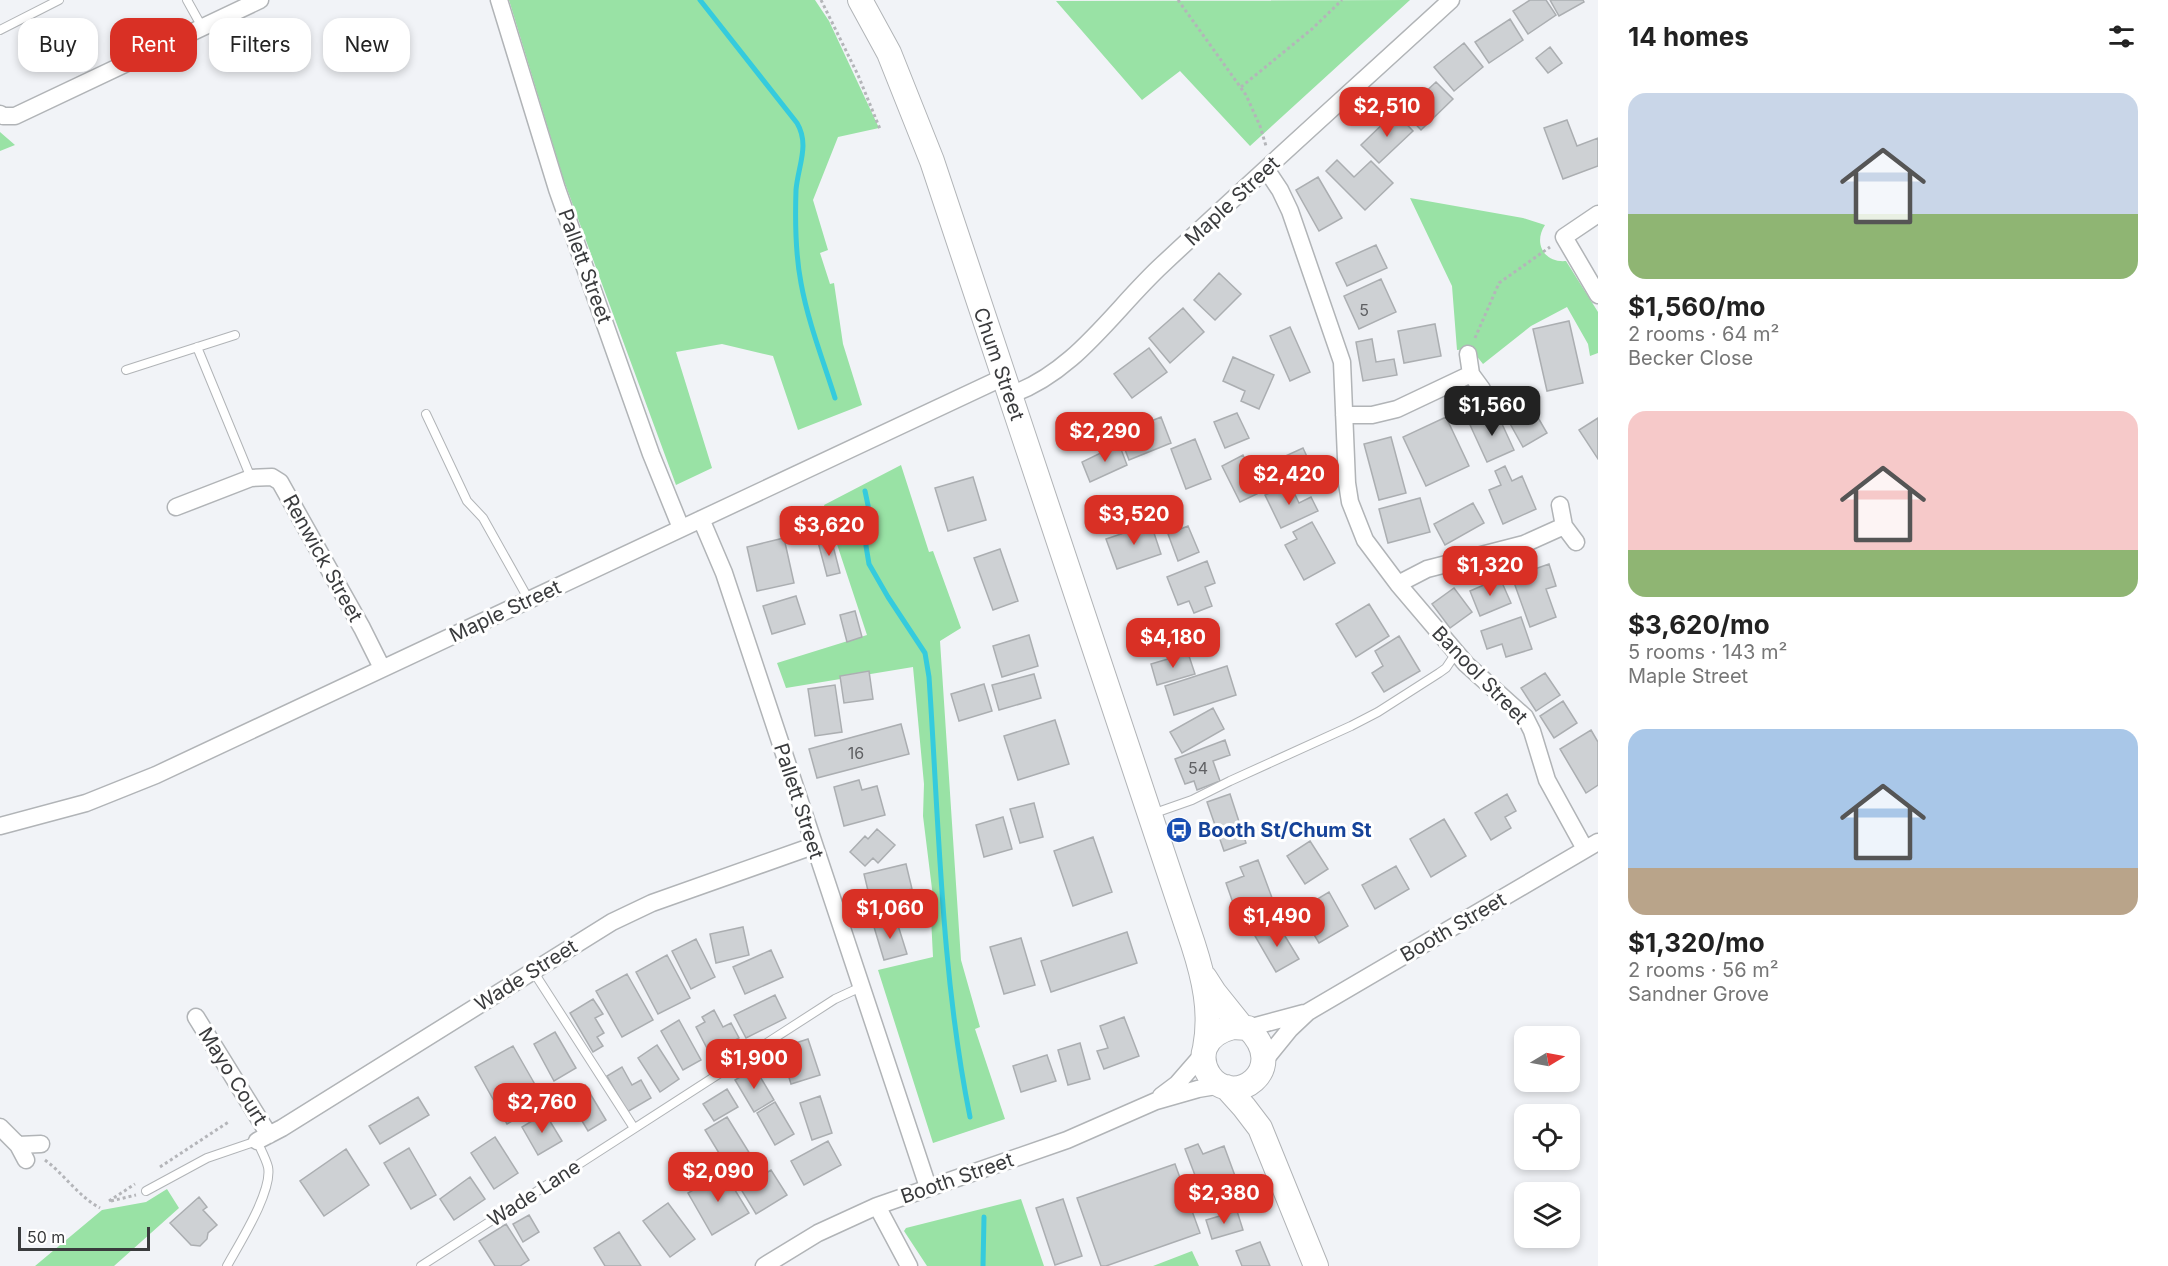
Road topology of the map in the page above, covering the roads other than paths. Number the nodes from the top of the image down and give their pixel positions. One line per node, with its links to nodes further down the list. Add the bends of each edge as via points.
1 (59, 0): 8 (lane)
2 (187, 0): 7 (lane)
3 (260, 0): 7 (street)
4 (499, 0): 27 (street, Pallett Street, via 557,189)
5 (860, 0): 18 (street, Chum Street, via 889,53 918,124)
6 (1451, 0): 10 (street, Maple Street)
7 (202, 27): 9 (street, via 15,116)
8 (0, 30)
9 (1, 115)
10 (1269, 166): 18 (street, Maple Street, via 1160,266 1073,356 1028,389); 21 (street, Banool Street, via 1290,211 1339,349)
11 (1598, 214): 12 (street, via 1563,237)
12 (1598, 295)
13 (235, 335): 14 (lane)
14 (197, 347): 16 (lane); 22 (lane)
15 (1468, 354): 17 (street)
16 (126, 370)
17 (1471, 374): 19 (street); 21 (street, via 1397,409 1372,415)
18 (1007, 386): 25 (street, Maple Street); 33 (street, Chum Street)
19 (1482, 389)
20 (426, 414): 30 (lane, via 467,501 483,518)
21 (1344, 415): 29 (street, Banool Street, via 1350,502 1365,540)
22 (251, 478): 24 (street, Renwick Street); 32 (street, Renwick Street, via 272,477 280,482)
23 (1560, 505): 26 (street)
24 (176, 507)
25 (701, 519): 27 (street, Maple Street); 36 (street, Pallett Street, via 724,573)
26 (1564, 526): 28 (street); 29 (street, via 1524,544 1427,569)
27 (681, 528): 30 (street, Maple Street)
28 (1576, 542)
29 (1398, 584): 31 (street, Banool Street)
30 (529, 600): 32 (street, Maple Street)
31 (1456, 653): 33 (lane, via 1439,674 1378,712 1192,800); 35 (street, Banool Street, via 1525,717 1547,780)
32 (382, 668): 34 (street, Maple Street, via 108,795)
33 (1150, 814): 38 (street, Chum Street)
34 (0, 826)
35 (1591, 845): 40 (street, Booth Street)
36 (813, 846): 37 (street, Wade Street, via 652,903 612,922); 39 (street, Pallett Street)
37 (533, 970): 48 (lane); 50 (street, Wade Street)
38 (1203, 973): 42 (street, Chum Street); 43 (street, Chum Street, via 1208,1014)
39 (861, 987): 48 (lane, Wade Lane, via 835,999); 52 (street, Pallett Street)
40 (1308, 1012): 42 (street, Booth Street); 44 (street, Booth Street)
41 (196, 1017): 50 (street, Mayo Court)
42 (1245, 1027): 43 (street, via 1216,1033); 44 (street, via 1261,1045)
43 (1205, 1050): 45 (street, via 1207,1072); 46 (street, Booth Street, via 1177,1084)
44 (1263, 1065): 45 (street, via 1247,1085); 49 (street)
45 (1224, 1086): 46 (street, Booth Street); 49 (street)
46 (1156, 1101): 52 (street, Booth Street, via 1067,1140)
47 (0, 1127): 51 (street, via 22,1153)
48 (634, 1128): 56 (lane, Wade Lane)
49 (1260, 1128): 59 (street)
50 (263, 1138): 53 (lane, Wade Street, via 207,1158); 55 (lane, via 268,1177 259,1206)
51 (41, 1144)
52 (928, 1187): 54 (street, Booth Street)
53 (146, 1191)
54 (877, 1206): 57 (street, Booth Street, via 818,1233); 58 (street)
55 (227, 1266)
56 (421, 1266)
57 (764, 1266)
58 (909, 1266)
59 (1316, 1266)

